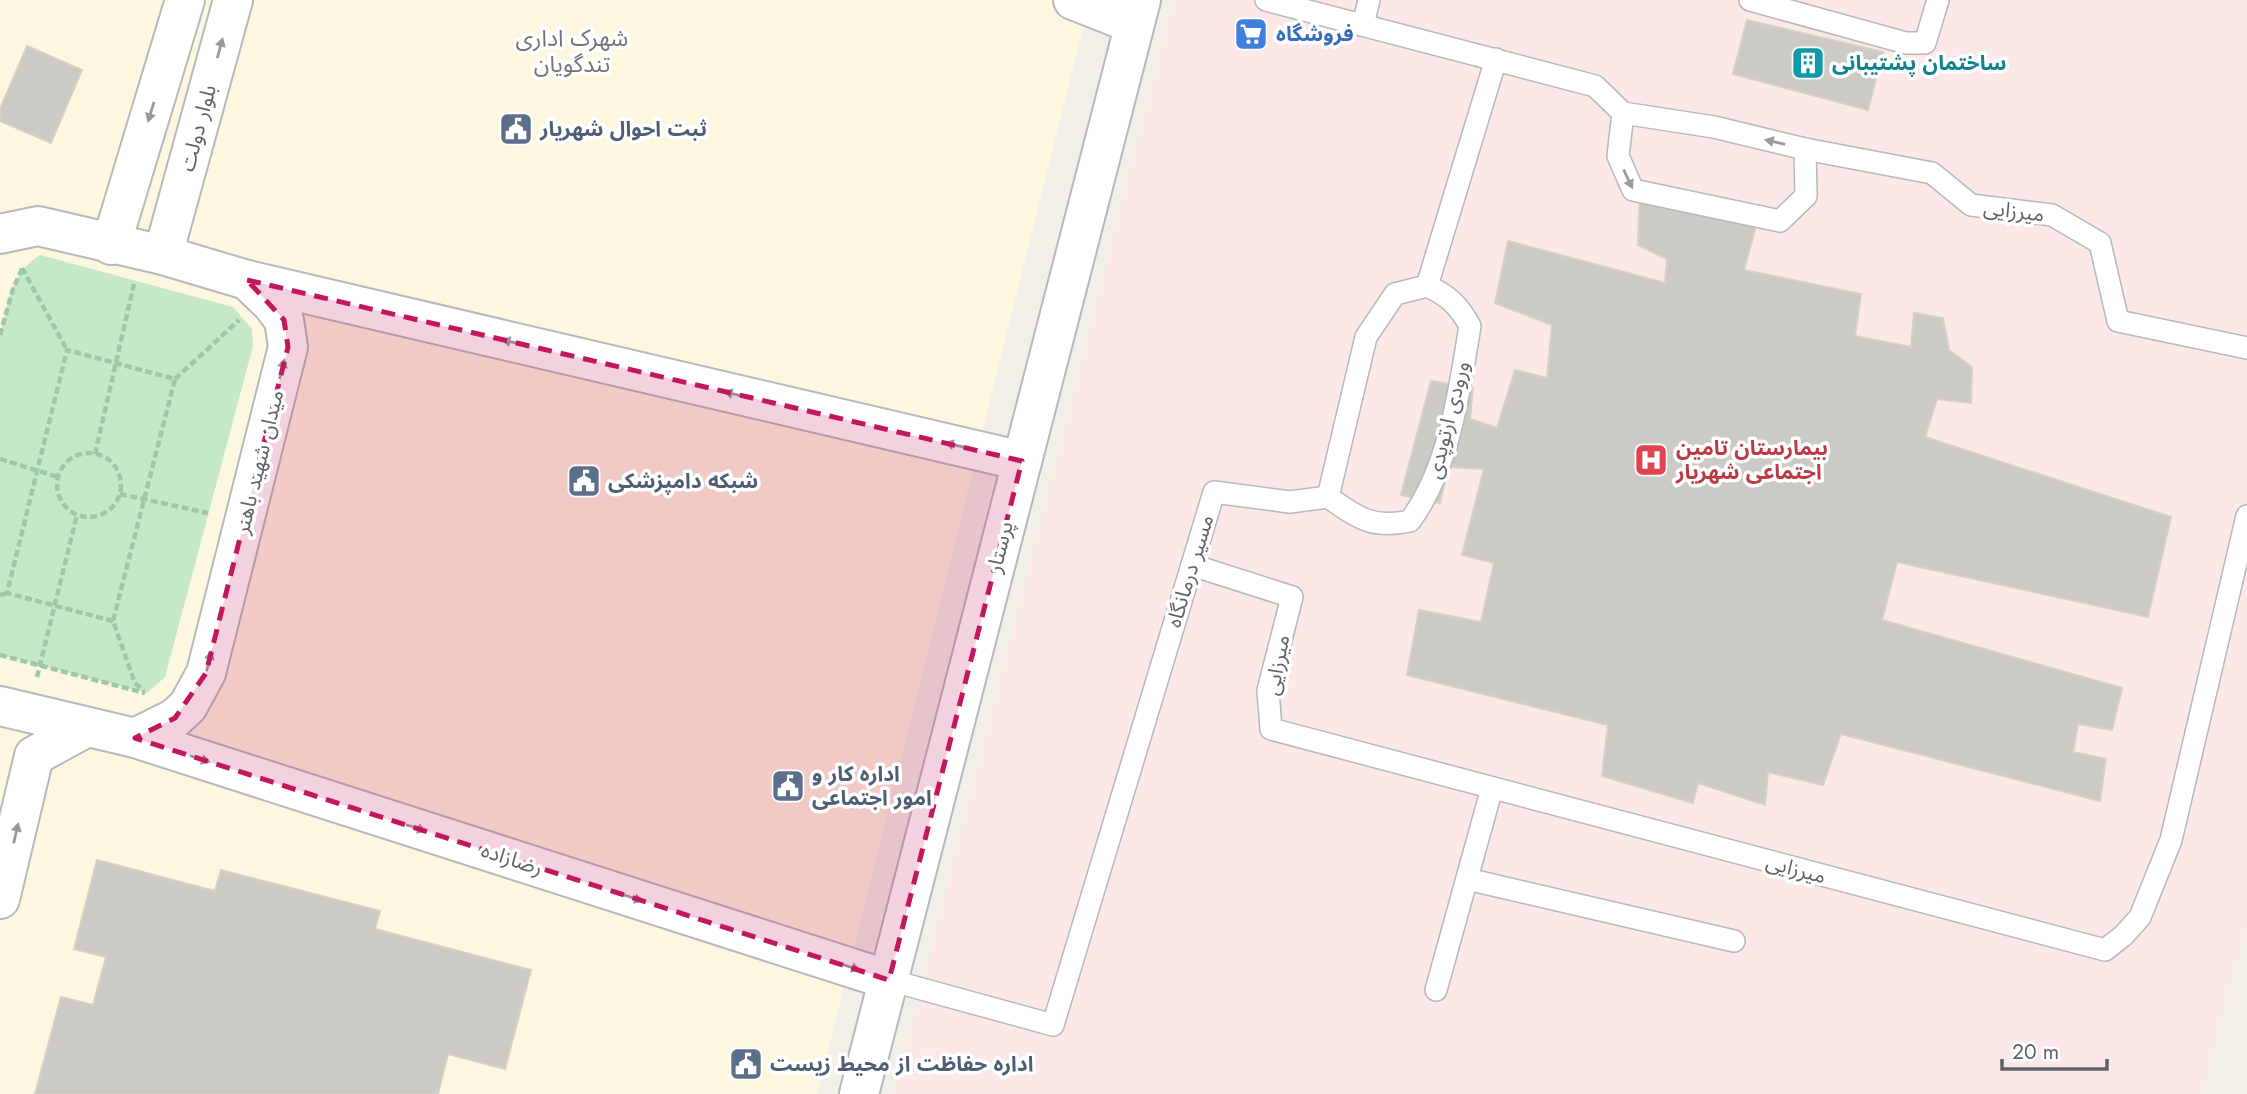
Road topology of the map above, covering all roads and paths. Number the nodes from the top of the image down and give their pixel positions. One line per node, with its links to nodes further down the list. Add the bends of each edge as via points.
1 (185, 0): 15 (street, one-way to 15)
2 (233, 0): 18 (street, بلوار دولت, one-way to 2)
3 (1073, 0): 8 (street)
4 (1266, 0): 9 (lane)
5 (1369, 0): 9 (lane)
6 (1749, 0): 7 (lane, via 1906,43 1925,43)
7 (1938, 0)
8 (1138, 12): 30 (street, پرستار)
9 (1363, 25): 10 (lane)
10 (1496, 59): 11 (lane, via 1594,86); 19 (lane)
11 (1623, 113): 12 (lane, one-way to 11, via 1714,127); 12 (lane, one-way to 12, via 1618,156 1633,190 1780,221 1806,196)
12 (1805, 149): 24 (lane, میرزایی, via 1932,173 1971,205 2052,215 2100,243 2118,321)
13 (0, 215): 14 (street)
14 (35, 244): 15 (street, میدان شهید باهنر); 16 (street, میدان شهید باهنر); 17 (path)
15 (111, 245): 18 (street, میدان شهید باهنر)
16 (7, 247): 17 (path)
17 (22, 267): 23 (path); 25 (path)
18 (155, 270): 20 (street, میدان شهید باهنر); 26 (path, via 135,281)
19 (1427, 286): 34 (lane, via 1395,294 1366,337); 34 (lane, ورودی ارتوپدی, via 1444,293 1470,326 1440,468 1425,500 1410,521 1391,525 1367,523)
20 (240, 294): 21 (path); 30 (street, one-way to 20); 39 (street, میدان شهید باهنر, one-way to 20, via 288,346 284,320 272,304)
21 (242, 318): 22 (path); 27 (path)
22 (247, 324)
23 (0, 335)
24 (2247, 348)
25 (67, 350): 26 (path); 31 (path)
26 (116, 363): 27 (path); 28 (path)
27 (175, 379): 35 (path)
28 (95, 454): 32 (path, via 76,456); 33 (path, via 117,469)
29 (0, 459): 31 (path)
30 (1022, 461): 57 (street, پرستار)
31 (35, 470): 32 (path); 42 (path)
32 (58, 477): 37 (path, via 63,503)
33 (120, 494): 35 (path); 37 (path, via 98,516)
34 (1328, 497): 41 (lane, مسیر درمانگاه, via 1290,502 1214,492)
35 (145, 500): 39 (path); 45 (path)
36 (212, 500): 39 (path)
37 (78, 515): 44 (path)
38 (2247, 516): 53 (lane, میرزایی, via 2171,840 2140,917 2105,950)
39 (226, 517): 40 (path); 52 (street, میدان شهید باهنر, one-way to 39, via 175,719 206,673)
40 (205, 526)
41 (1192, 565): 53 (lane, میرزایی, via 1292,597 1268,690 1271,729); 57 (lane, مسیر درمانگاه, via 1053,1025)
42 (7, 593): 43 (path); 44 (path)
43 (0, 596)
44 (54, 607): 45 (path); 47 (path)
45 (113, 621): 49 (path, via 135,683)
46 (0, 655): 47 (path)
47 (40, 666): 49 (path); 50 (path)
48 (156, 685): 49 (path)
49 (147, 693)
50 (14, 709): 51 (street)
51 (87, 727): 52 (street); 55 (street, one-way to 51, via 34,756)
52 (135, 738): 57 (street, رضازاده, one-way to 57)
53 (1492, 788): 54 (lane)
54 (1467, 879): 56 (lane); 58 (lane)
55 (0, 899)
56 (1734, 941)
57 (888, 980): 59 (street, پرستار)
58 (1436, 990)
59 (859, 1094)

